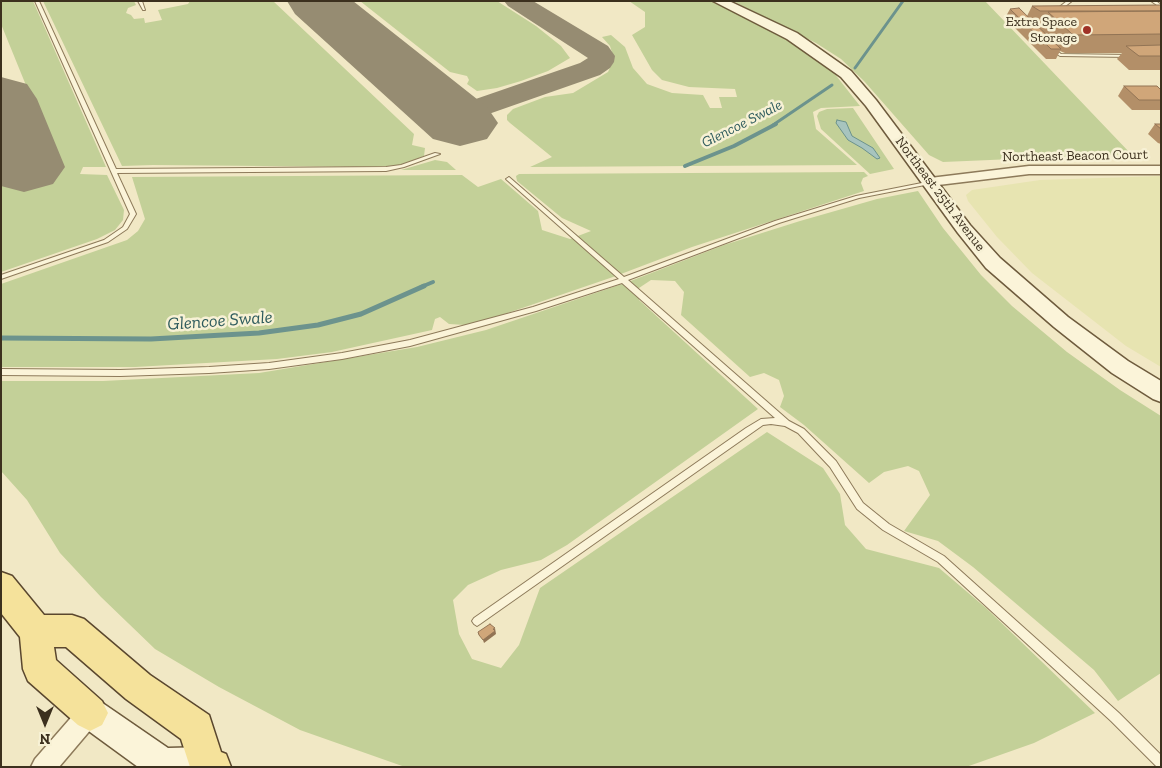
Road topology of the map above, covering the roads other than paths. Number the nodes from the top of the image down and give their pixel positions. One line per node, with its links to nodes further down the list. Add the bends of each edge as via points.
1 (37, 1): 13 (lane)
2 (140, 1): 7 (lane)
3 (719, 1): 15 (main road, Northeast 25th Avenue, via 792,36 846,74 871,102)
4 (1070, 1): 8 (lane, via 1050,16)
5 (1153, 1): 6 (lane)
6 (1161, 7)
7 (144, 9)
8 (1059, 16)
9 (1048, 46): 10 (lane, via 1060,55)
10 (1134, 56)
11 (437, 154): 13 (lane, via 386,169)
12 (1161, 170): 15 (street, Northeast Beacon Court, via 1011,171)
13 (115, 171): 16 (lane, via 133,214 125,228 106,241)
14 (509, 179): 17 (lane)
15 (930, 182): 17 (lane, via 858,197 777,222); 19 (main road, Northeast 25th Avenue, via 964,229 1014,283 1120,367)
16 (1, 277)
17 (623, 280): 18 (lane, via 470,328 342,356 209,370); 20 (lane)
18 (1, 372)
19 (1161, 393)
20 (786, 423): 22 (lane, via 761,422); 25 (lane, via 800,431 833,464 860,506 886,527 941,559 1115,716)
21 (1, 587): 23 (main road)
22 (477, 620)
23 (36, 630): 24 (main road, via 40,669); 26 (main road, via 72,630 138,687 196,728)
24 (90, 713): 26 (main road, via 163,764); 27 (street)
25 (1161, 764)
26 (210, 765)
27 (44, 767)

